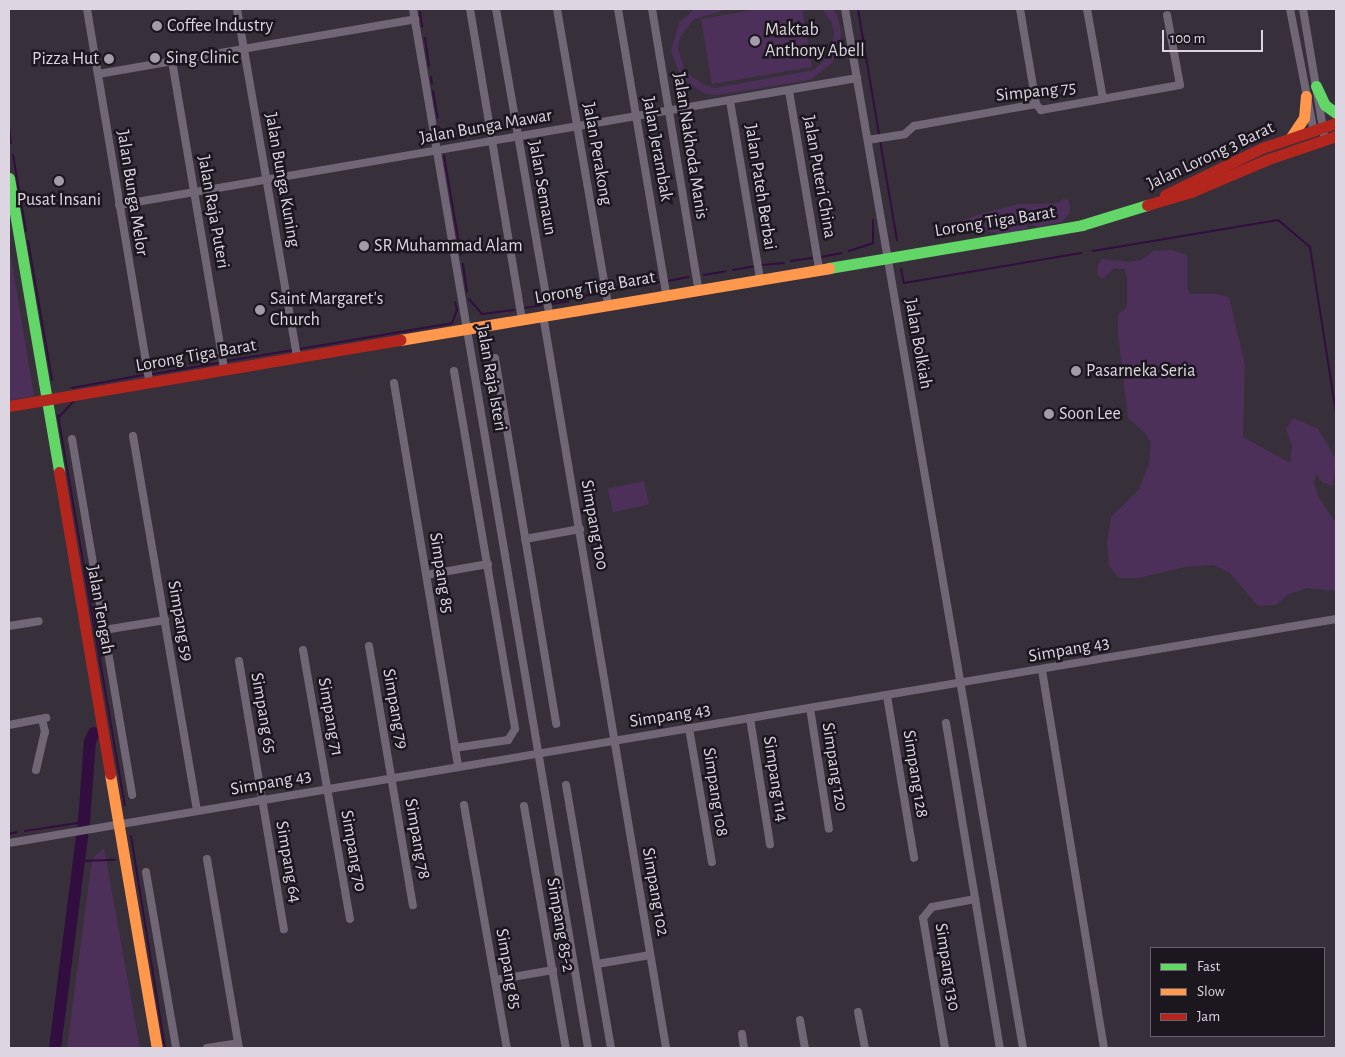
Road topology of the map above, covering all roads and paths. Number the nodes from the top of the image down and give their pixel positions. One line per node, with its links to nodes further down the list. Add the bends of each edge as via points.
1 (87, 9): 18 (street, Jalan Bunga Melor)
2 (237, 9): 16 (street, Jalan Bunga Kuning)
3 (413, 9): 15 (street, Jalan Raja Isteri)
4 (470, 9): 35 (street)
5 (496, 9): 32 (street, Jalan Semaun)
6 (557, 9): 30 (street, Jalan Perakong)
7 (618, 9): 28 (street, Jalan Jerambak)
8 (652, 9): 26 (street, Jalan Nakhoda Manis)
9 (846, 9): 19 (street, Jalan Bolkiah)
10 (1020, 9): 25 (street)
11 (1087, 9): 23 (street)
12 (1290, 9): 22 (street)
13 (1302, 9): 20 (street)
14 (1167, 15): 23 (street, Simpang 75, via 1180,85)
15 (415, 19): 16 (street); 37 (street, Jalan Raja Isteri)
16 (245, 48): 17 (street); 39 (street, Jalan Bunga Kuning)
17 (172, 61): 18 (street); 40 (street, Jalan Raja Puteri)
18 (98, 74): 41 (street, Jalan Bunga Melor)
19 (857, 78): 21 (street, Jalan Bunga Mawar); 36 (street, Jalan Bolkiah)
20 (1316, 86): 27 (main road, via 1325,105); 31 (street)
21 (789, 91): 24 (street, Jalan Bunga Mawar); 44 (street, Jalan Puteri China)
22 (1306, 96): 31 (street); 33 (main road, via 1304,118)
23 (1103, 99): 25 (street, Simpang 75, via 1041,110)
24 (730, 100): 26 (street, Jalan Bunga Mawar); 45 (street, Jalan Pateh Berbai)
25 (1036, 104): 36 (street, Simpang 75, via 914,126 905,134)
26 (669, 110): 28 (street, Jalan Bunga Mawar); 46 (street, Jalan Nakhoda Manis)
27 (1336, 113)
28 (636, 116): 30 (street, Jalan Bunga Mawar); 47 (street, Jalan Jerambak)
29 (1336, 122): 31 (main road, Jalan Lorong 3 Barat)
30 (578, 126): 32 (street, Jalan Bunga Mawar); 48 (street, Jalan Perakong)
31 (1318, 128): 33 (main road, Jalan Lorong 3 Barat); 34 (street)
32 (517, 136): 35 (street, Jalan Bunga Mawar); 49 (street, Jalan Semaun)
33 (1291, 137): 42 (main road, Jalan Lorong 3 Barat, via 1187,182)
34 (1326, 139): 42 (main road, Jalan Lorong 3 Barat, via 1191,192)
35 (492, 140): 37 (street, Jalan Bunga Mawar); 50 (street)
36 (871, 140): 43 (street, Jalan Bolkiah)
37 (437, 150): 39 (street, Jalan Bunga Mawar); 51 (street, Jalan Raja Isteri)
38 (9, 178): 58 (main road, Jalan Tengah)
39 (267, 180): 40 (street, Jalan Bunga Mawar); 52 (street, Jalan Bunga Kuning)
40 (194, 192): 41 (street, Jalan Bunga Mawar); 54 (street, Jalan Raja Puteri)
41 (119, 205): 56 (street, Jalan Bunga Melor)
42 (1148, 205): 43 (main road, Lorong Tiga Barat, via 1082,225)
43 (888, 257): 44 (main road, Lorong Tiga Barat); 75 (street, Jalan Bolkiah)
44 (819, 268): 45 (main road, Lorong Tiga Barat)
45 (760, 278): 46 (main road, Lorong Tiga Barat)
46 (698, 288): 47 (main road, Lorong Tiga Barat)
47 (666, 294): 48 (main road, Lorong Tiga Barat)
48 (608, 304): 49 (main road, Lorong Tiga Barat)
49 (546, 314): 50 (main road, Lorong Tiga Barat); 62 (street, Simpang 100)
50 (522, 319): 51 (main road, Lorong Tiga Barat)
51 (467, 329): 52 (main road, Lorong Tiga Barat); 85 (street, Jalan Raja Isteri)
52 (297, 356): 54 (main road, Lorong Tiga Barat)
53 (495, 358): 63 (street)
54 (224, 368): 56 (main road, Lorong Tiga Barat)
55 (454, 371): 64 (street)
56 (149, 381): 58 (main road, Lorong Tiga Barat)
57 (394, 383): 65 (street, Simpang 85)
58 (47, 400): 59 (main road); 96 (main road, Jalan Tengah)
59 (9, 406)
60 (133, 436): 67 (street, Simpang 59)
61 (72, 439): 70 (street)
62 (580, 529): 63 (street); 83 (street, Simpang 100)
63 (525, 539): 80 (street)
64 (488, 564): 65 (street); 84 (street, via 514,734 508,740)
65 (426, 575): 84 (street, Simpang 85)
66 (1336, 619): 74 (street, Simpang 43)
67 (165, 620): 70 (street); 95 (street, Simpang 59)
68 (39, 621): 69 (street)
69 (9, 626)
70 (104, 630): 91 (street)
71 (369, 646): 88 (street, Simpang 79)
72 (304, 650): 90 (street, Simpang 71)
73 (238, 661): 92 (street, Simpang 65)
74 (1042, 670): 75 (street, Simpang 43); 130 (street)
75 (962, 684): 76 (street, Simpang 43); 129 (street, Jalan Bolkiah)
76 (887, 696): 77 (street, Simpang 43); 100 (street, Simpang 128)
77 (810, 708): 78 (street, Simpang 43); 97 (street, Simpang 120)
78 (750, 718): 82 (street, Simpang 43); 99 (street, Simpang 114)
79 (946, 723): 104 (street)
80 (556, 724)
81 (9, 726): 87 (street, via 44,719)
82 (690, 728): 83 (street, Simpang 43); 102 (street, Simpang 108)
83 (615, 740): 85 (street, Simpang 43); 108 (street, Simpang 102)
84 (455, 748): 86 (street, Simpang 85)
85 (539, 753): 86 (street, Simpang 43); 121 (street, Jalan Raja Isteri)
86 (458, 767): 88 (street, Simpang 43)
87 (36, 770)
88 (391, 778): 90 (street, Simpang 43); 105 (street, Simpang 78)
89 (566, 786): 109 (street)
90 (328, 789): 92 (street, Simpang 43); 106 (street, Simpang 70)
91 (132, 795)
92 (262, 800): 95 (street, Simpang 43); 107 (street, Simpang 64)
93 (464, 805): 111 (street, Simpang 85)
94 (524, 806): 110 (street, Simpang 85-2)
95 (197, 811): 96 (street, Simpang 43)
96 (119, 824): 98 (street, Simpang 43); 116 (main road, Jalan Tengah)
97 (829, 829)
98 (9, 844)
99 (770, 844)
100 (914, 858)
101 (207, 859): 115 (street)
102 (712, 862)
103 (146, 872): 117 (street)
104 (975, 899): 127 (street, Simpang 130, via 932,907 923,918); 128 (street)
105 (413, 905)
106 (350, 918)
107 (284, 929)
108 (650, 955): 109 (street); 123 (street, Simpang 102)
109 (597, 964): 122 (street)
110 (552, 970): 111 (street); 120 (street, Simpang 85-2)
111 (495, 980): 119 (street, Simpang 85)
112 (858, 1012): 126 (street)
113 (800, 1020): 125 (street)
114 (742, 1034): 124 (street)
115 (238, 1045): 118 (street)
116 (156, 1048)
117 (176, 1048)
118 (207, 1048)
119 (506, 1048)
120 (566, 1048)
121 (588, 1048)
122 (611, 1048)
123 (666, 1048)
124 (744, 1048)
125 (805, 1048)
126 (865, 1048)
127 (945, 1048)
128 (1000, 1048)
129 (1023, 1048)
130 (1104, 1048)

